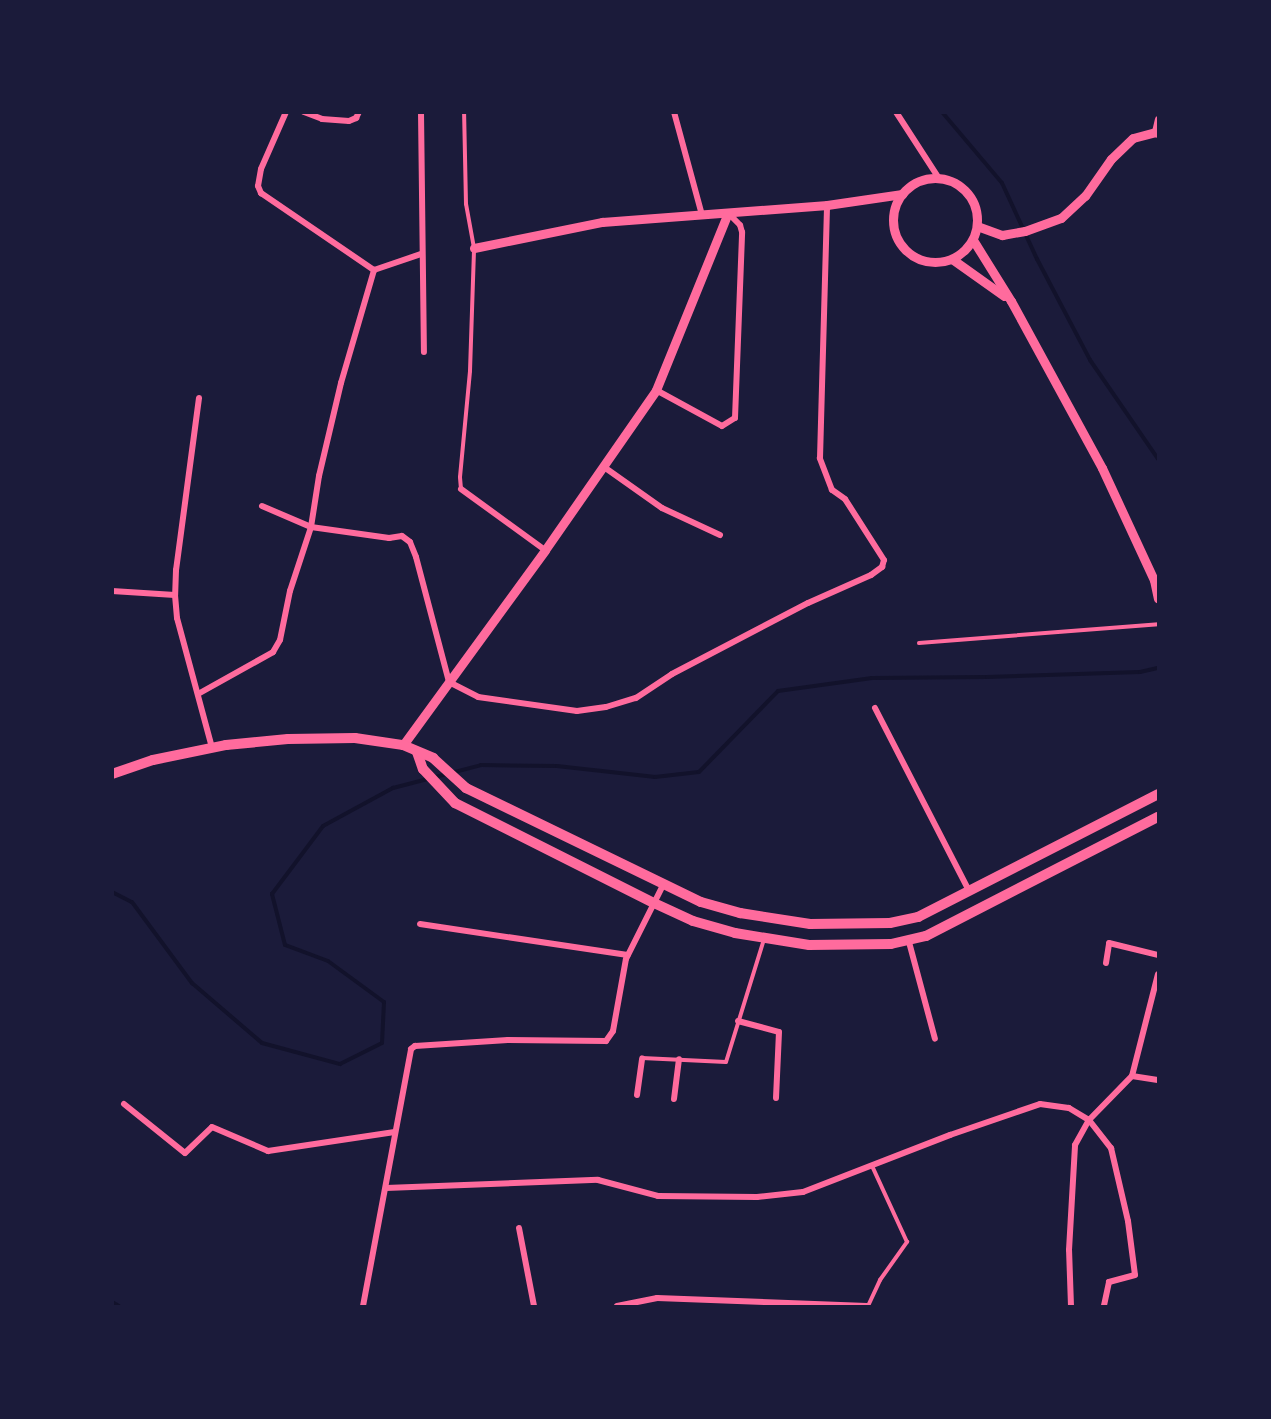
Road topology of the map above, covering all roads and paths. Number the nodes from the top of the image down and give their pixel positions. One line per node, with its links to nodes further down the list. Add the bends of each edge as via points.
1 (286, 112): 20 (street, via 261,169 261,193)
2 (304, 112): 3 (street, via 322,119 349,121)
3 (359, 112)
4 (421, 112): 18 (street)
5 (464, 112): 17 (lane, via 466,204)
6 (674, 112): 14 (street)
7 (896, 112): 10 (street)
8 (1158, 119): 9 (street)
9 (1157, 133): 15 (street, via 1133,138 1111,159 1085,196 1061,218 1002,235)
10 (938, 177): 11 (street, via 924,178); 15 (street, via 964,188 977,212)
11 (902, 194): 12 (street); 19 (street, via 893,219 901,245 924,261)
12 (827, 204): 13 (street); 36 (street, via 820,458 832,490 845,499 881,553 882,567 672,674 636,698 606,707 577,711 478,697)
13 (728, 213): 14 (street); 23 (street); 23 (street, via 742,232 735,417 723,426)
14 (702, 215): 17 (street, via 602,222)
15 (977, 226): 16 (street)
16 (973, 240): 19 (street); 21 (street)
17 (474, 248): 26 (lane)
18 (421, 254): 20 (street); 22 (street)
19 (952, 259): 21 (street)
20 (374, 270): 28 (street, via 341,383)
21 (1011, 301): 33 (street, via 1102,468 1154,580)
22 (424, 352)
23 (656, 390): 25 (street)
24 (199, 398): 32 (street)
25 (604, 467): 29 (street, via 662,508); 30 (street)
26 (461, 489): 30 (street)
27 (262, 506): 28 (street)
28 (312, 527): 36 (street, via 389,538 402,536 410,542); 37 (street, via 290,591 280,640 273,652)
29 (720, 535)
30 (545, 550): 36 (street)
31 (112, 591): 32 (street)
32 (175, 595): 37 (street, via 177,618)
33 (1158, 599)
34 (1158, 624): 35 (lane)
35 (919, 643)
36 (449, 682): 39 (street)
37 (198, 694): 40 (street)
38 (874, 708): 48 (street)
39 (403, 745): 40 (main road, via 355,738 288,739); 41 (main road)
40 (212, 748): 42 (main road, via 153,760)
41 (417, 752): 47 (main road, via 433,758 466,788); 49 (main road, via 423,769 455,803)
42 (112, 774)
43 (1158, 794): 45 (main road)
44 (1158, 817): 46 (main road)
45 (1046, 852): 46 (main road); 48 (main road)
46 (1055, 870): 52 (main road)
47 (663, 885): 48 (main road, via 700,902 740,913 810,924 904,922); 49 (street)
48 (969, 891)
49 (654, 903): 51 (main road, via 693,921); 53 (street)
50 (420, 924): 53 (street)
51 (765, 938): 52 (main road, via 809,945); 57 (lane)
52 (909, 942): 58 (street)
53 (628, 955): 68 (street, via 613,1031 606,1041 508,1040 411,1049)
54 (1158, 955): 55 (street, via 1109,943)
55 (1106, 963)
56 (1158, 974): 61 (street)
57 (738, 1021): 60 (lane, via 726,1062); 64 (street, via 779,1032)
58 (935, 1039)
59 (642, 1058): 60 (lane); 63 (street)
60 (679, 1059): 65 (street)
61 (1132, 1076): 62 (street); 67 (street)
62 (1158, 1080)
63 (637, 1095)
64 (777, 1098)
65 (674, 1099)
66 (124, 1104): 68 (street, via 185,1153 212,1127 268,1151)
67 (1089, 1120): 69 (street, via 1069,1108 1040,1104); 77 (street, via 1075,1145); 78 (street, via 1111,1148 1135,1262 1135,1275 1109,1282)
68 (395, 1132): 70 (street)
69 (872, 1166): 70 (street, via 803,1192 757,1197 658,1196 598,1180); 76 (lane, via 907,1242)
70 (386, 1188): 73 (street)
71 (519, 1228): 74 (street)
72 (644, 1304): 75 (street); 76 (street, via 657,1298)
73 (363, 1306)
74 (534, 1306)
75 (617, 1306)
76 (867, 1306)
77 (1071, 1306)
78 (1104, 1306)

